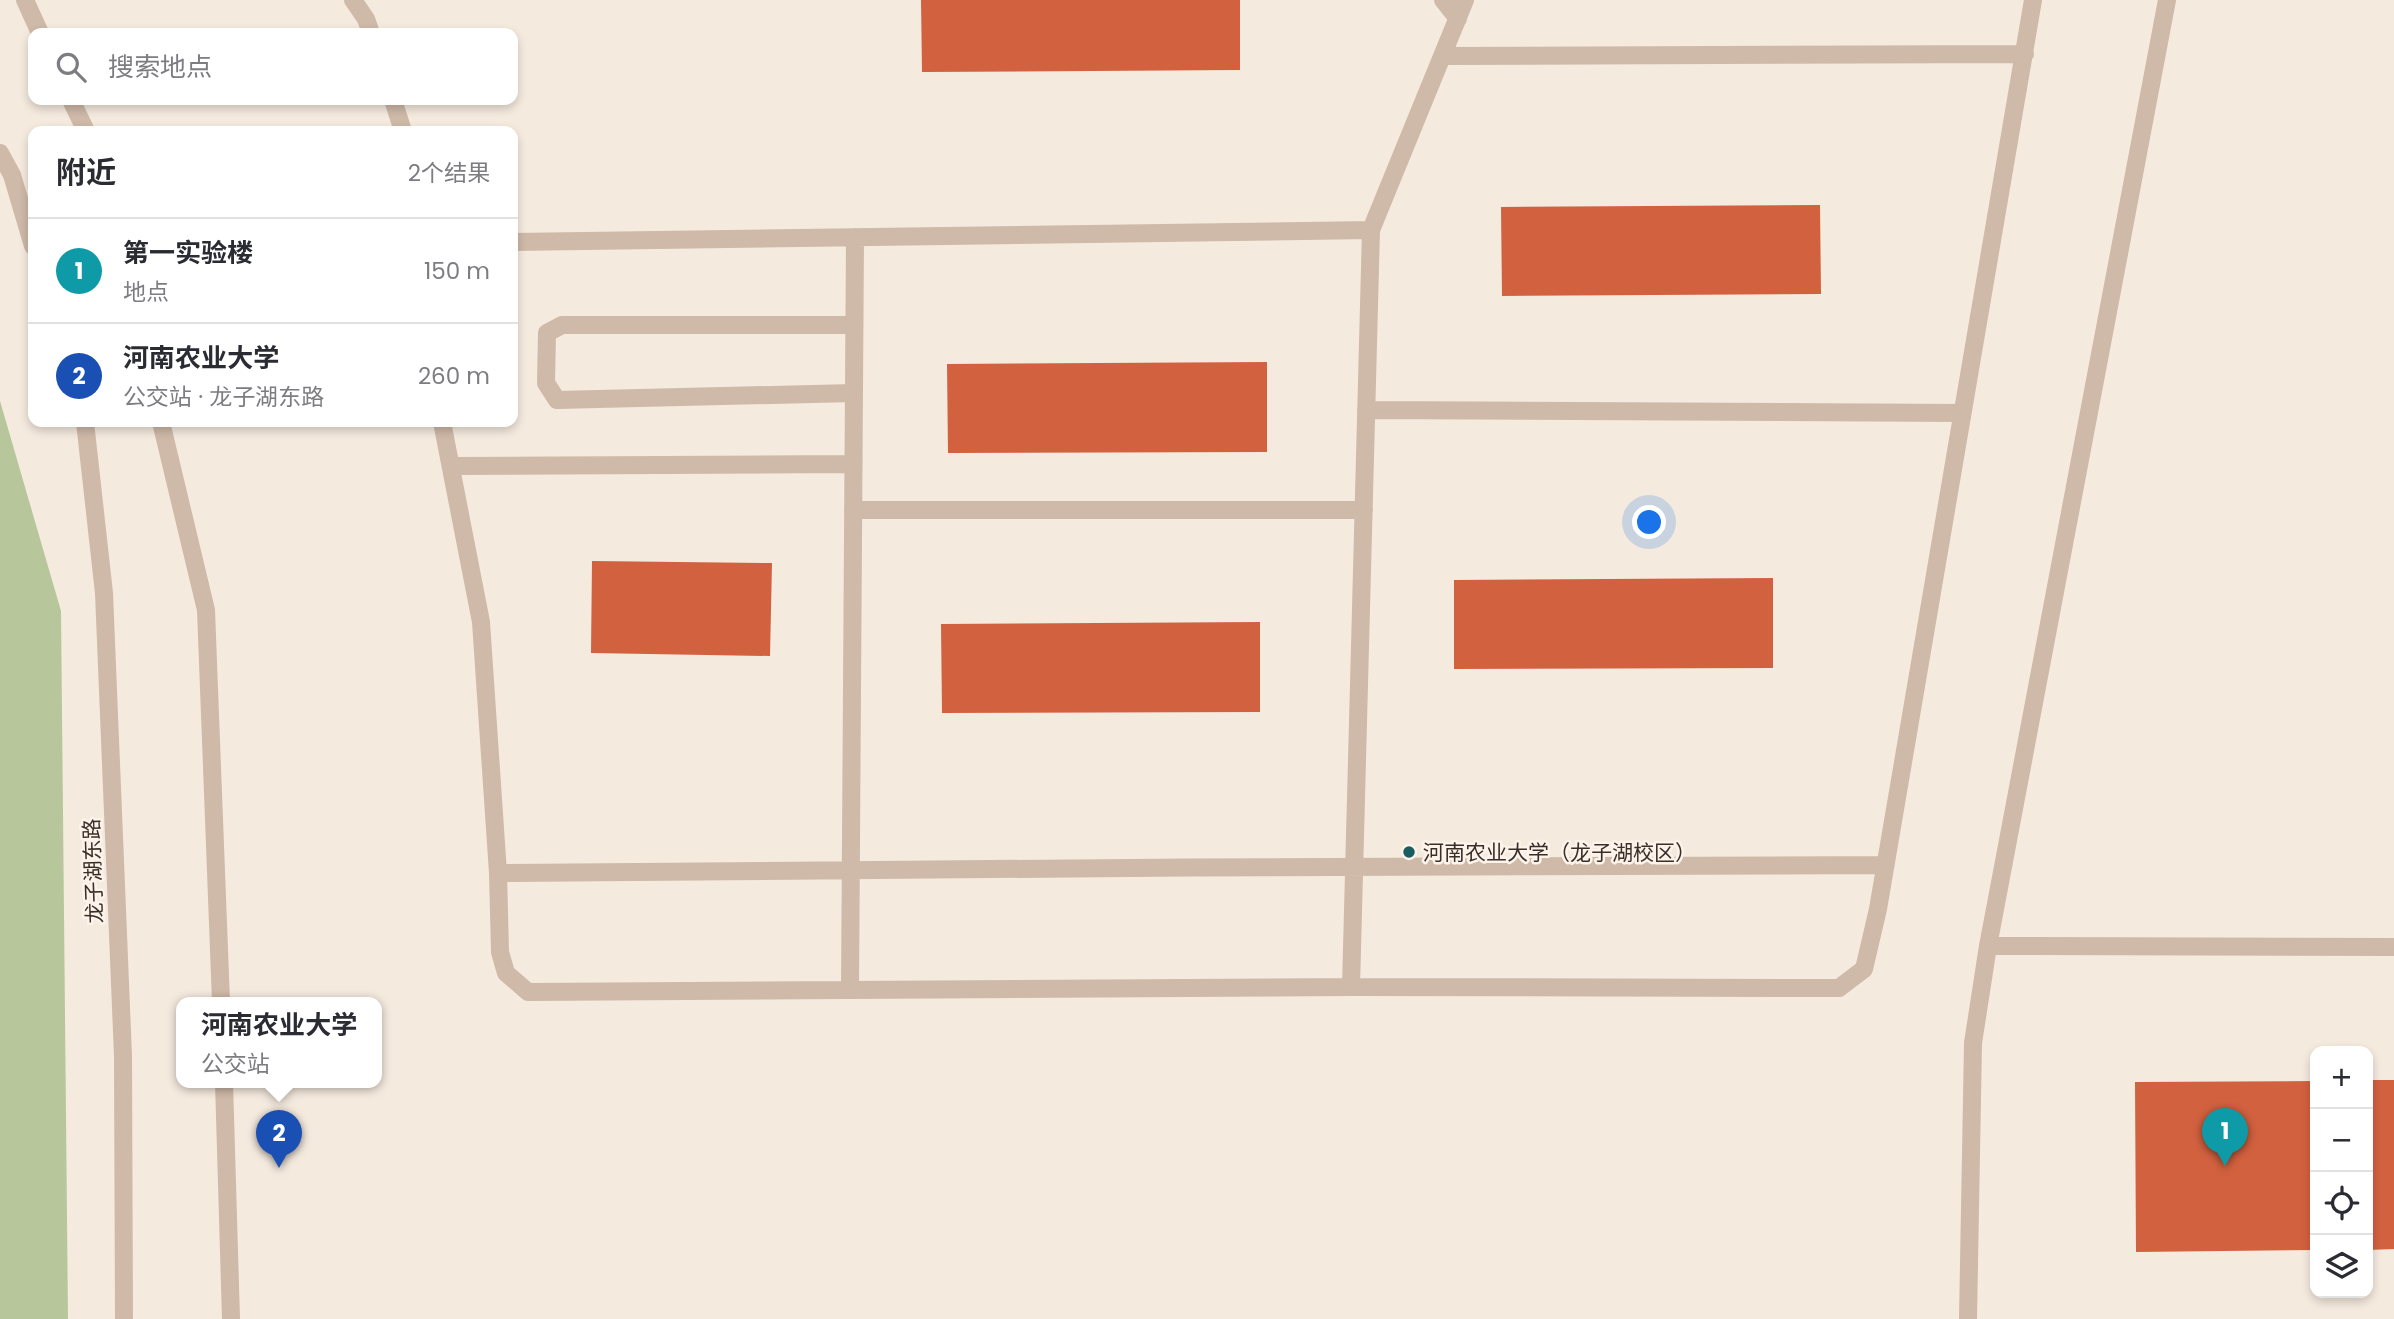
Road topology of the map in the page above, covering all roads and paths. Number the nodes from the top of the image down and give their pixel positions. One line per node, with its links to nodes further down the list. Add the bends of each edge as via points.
1 (25, 0): 8 (street)
2 (353, 0): 9 (street)
3 (1443, 0): 7 (street)
4 (1465, 0): 7 (street)
5 (2034, 0): 10 (street)
6 (2167, 0): 36 (street)
7 (1458, 19): 11 (street)
8 (38, 28)
9 (369, 28)
10 (2025, 54): 11 (street); 24 (street)
11 (1443, 56): 18 (street)
12 (73, 105): 14 (street)
13 (395, 105): 15 (street)
14 (84, 126)
15 (401, 126)
16 (0, 153): 17 (street, via 12,175)
17 (28, 229)
18 (1371, 230): 19 (street); 23 (street)
19 (855, 237): 20 (street); 21 (street)
20 (518, 242)
21 (854, 325): 22 (street); 22 (street, via 562,325 547,333 546,383 557,400)
22 (854, 393): 28 (street)
23 (1366, 410): 24 (street); 31 (street)
24 (1962, 413): 32 (street)
25 (86, 427): 42 (street, 龙子湖东路, via 104,593 123,1056)
26 (162, 427): 40 (street, via 206,610)
27 (443, 427): 29 (street)
28 (853, 464): 29 (street); 30 (street)
29 (451, 466): 35 (street, via 481,622)
30 (853, 510): 31 (street); 33 (street)
31 (1364, 510): 34 (street)
32 (1885, 866): 34 (street); 38 (street, via 1864,969 1839,988)
33 (851, 868): 34 (street); 35 (street); 39 (street)
34 (1354, 869): 38 (street)
35 (498, 873): 39 (street, via 500,952 506,973 528,992)
36 (1988, 946): 37 (street); 44 (street, via 1973,1043)
37 (2394, 947)
38 (1351, 987): 39 (street)
39 (850, 990)
40 (221, 997)
41 (224, 1088): 43 (street)
42 (124, 1319)
43 (231, 1319)
44 (1968, 1319)

